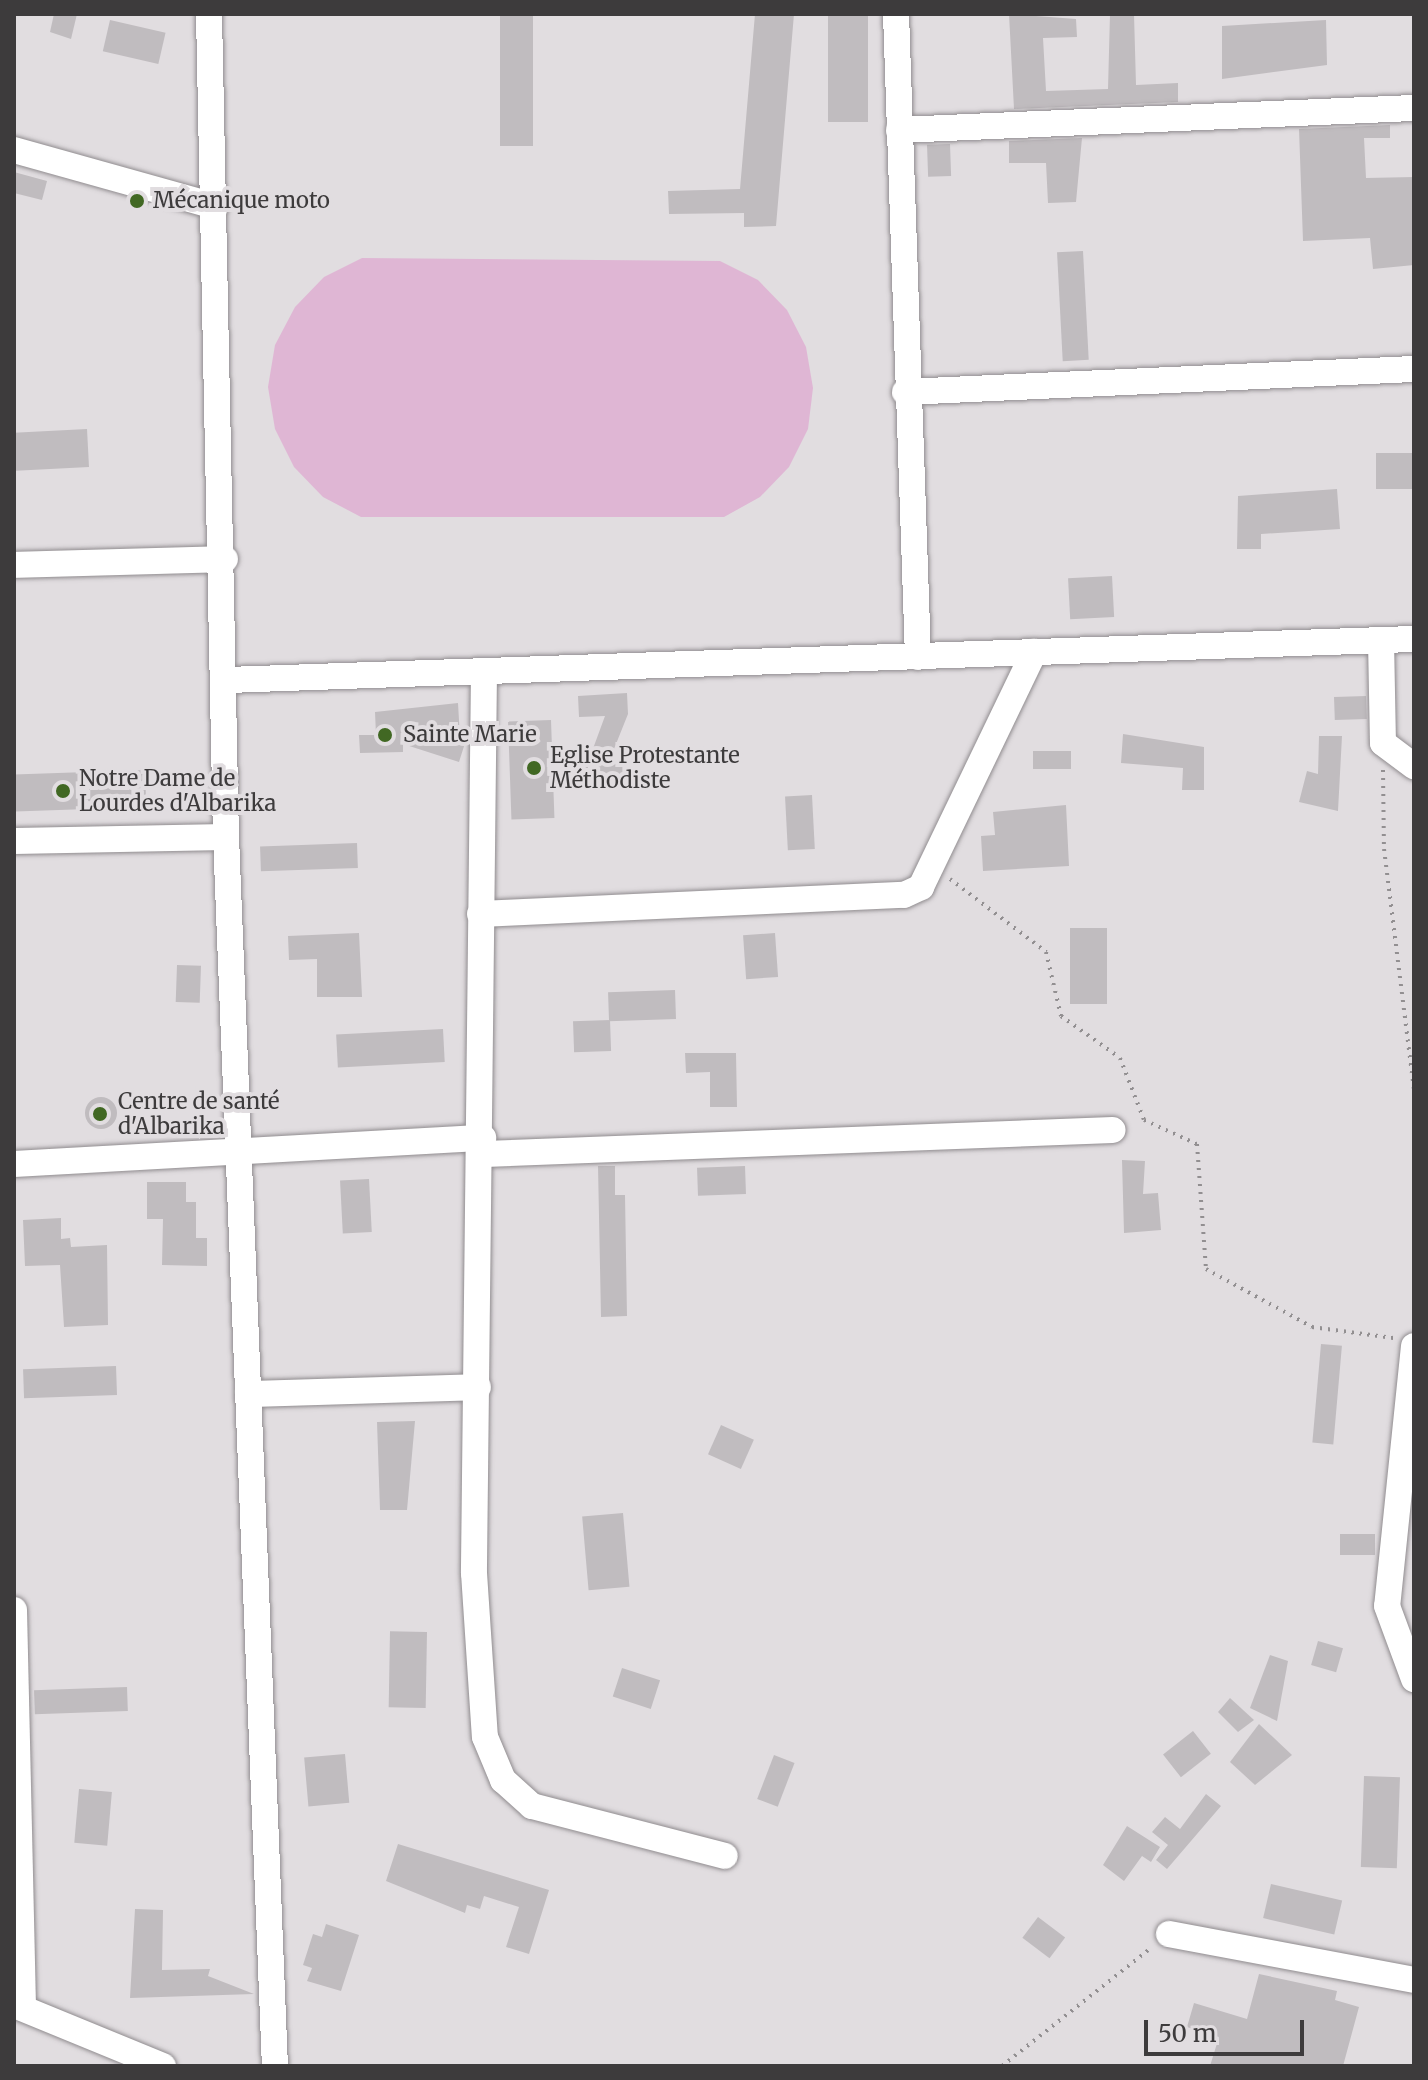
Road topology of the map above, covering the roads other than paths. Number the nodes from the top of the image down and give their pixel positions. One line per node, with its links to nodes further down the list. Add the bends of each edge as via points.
1 (209, 14): 6 (street)
2 (896, 14): 4 (street)
3 (1414, 108): 4 (street)
4 (899, 130): 8 (street)
5 (14, 150): 6 (street)
6 (215, 206): 9 (street)
7 (1414, 369): 8 (street)
8 (905, 392): 14 (street)
9 (225, 559): 10 (street); 16 (street)
10 (14, 565)
11 (1414, 639): 12 (street)
12 (1381, 640): 13 (street); 17 (street, via 1383,743)
13 (1034, 652): 14 (street); 20 (street, via 921,887 904,895)
14 (918, 657): 15 (street)
15 (484, 671): 16 (street); 20 (street)
16 (227, 680): 18 (street)
17 (1414, 766)
18 (226, 837): 19 (street); 23 (street)
19 (14, 841)
20 (480, 914): 22 (street)
21 (1113, 1130): 22 (street)
22 (484, 1146): 23 (street); 26 (street)
23 (241, 1155): 24 (street); 27 (street)
24 (14, 1164)
25 (1407, 1342): 29 (street, via 1387,1606)
26 (478, 1387): 27 (street); 30 (street, via 478,1699 503,1780 532,1806 580,1823)
27 (248, 1394): 35 (street)
28 (14, 1610): 33 (street)
29 (1414, 1679)
30 (725, 1856)
31 (1169, 1934): 32 (street)
32 (1414, 1980)
33 (18, 2007): 34 (street)
34 (163, 2066)
35 (275, 2066)

